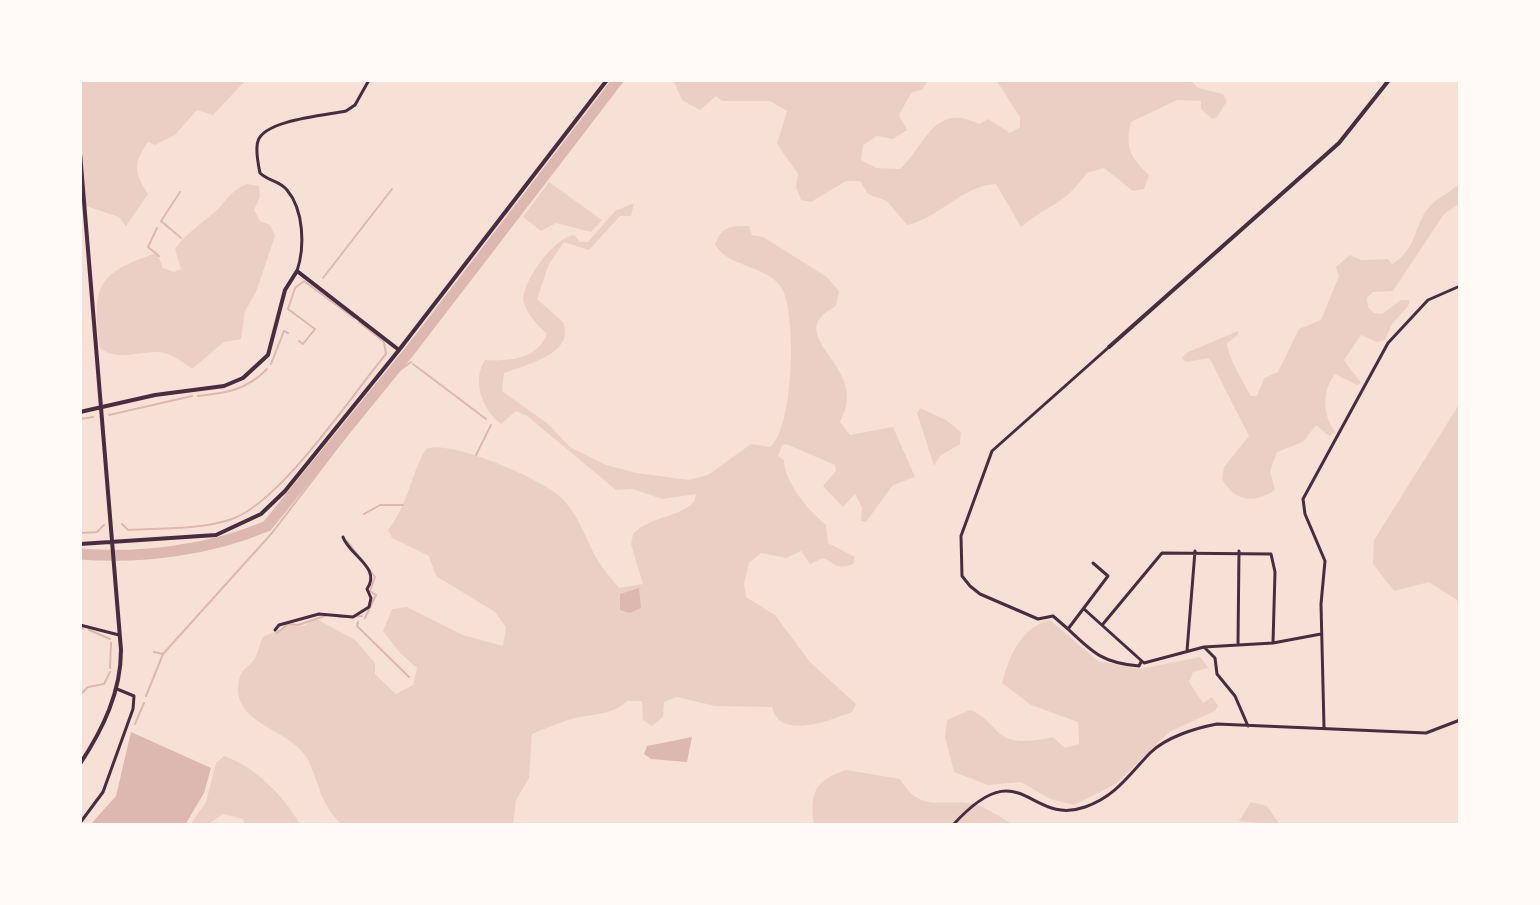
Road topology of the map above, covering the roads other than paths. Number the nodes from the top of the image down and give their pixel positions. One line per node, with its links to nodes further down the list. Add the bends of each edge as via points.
1 (369, 80): 5 (street, via 346,111 280,125 258,141 260,173 289,193 301,227)
2 (607, 80): 8 (street)
3 (1389, 80): 7 (street, via 1339,143)
4 (80, 153): 9 (street, via 96,310)
5 (297, 271): 8 (street); 9 (street, via 285,290 268,355 243,378)
6 (1460, 286): 22 (street, via 1428,300 1388,343 1303,499 1325,561)
7 (1109, 347): 20 (street, via 992,451 961,536 962,576 970,586 1038,619 1053,616)
8 (399, 350): 12 (street, via 261,514 216,535)
9 (99, 408): 10 (street); 12 (street)
10 (80, 412)
11 (343, 537): 21 (street, via 372,573 369,607 353,617 319,614)
12 (113, 541): 13 (street); 23 (street)
13 (80, 544)
14 (1195, 551): 15 (street); 18 (street, via 1155,558); 27 (street)
15 (1239, 551): 24 (street, via 1271,554); 25 (street)
16 (1093, 563): 17 (street, via 1108,576)
17 (1084, 609): 18 (street); 20 (street)
18 (1103, 624): 28 (street)
19 (80, 625): 23 (street)
20 (1068, 629): 28 (street, via 1098,657 1126,665)
21 (275, 630)
22 (1321, 634): 24 (street); 32 (street)
23 (121, 635): 29 (street)
24 (1273, 643): 25 (street)
25 (1238, 645): 26 (street)
26 (1204, 647): 27 (street); 31 (street, via 1215,658 1217,674 1235,696)
27 (1187, 652): 28 (street)
28 (1141, 662)
29 (117, 689): 33 (street); 34 (street, via 134,696 133,709 103,792)
30 (1460, 720): 32 (street, via 1426,733)
31 (1248, 726): 32 (street); 35 (street, via 1200,727 1164,744 1121,787 1082,808 1058,808 1003,790 979,800)
32 (1324, 727)
33 (80, 764)
34 (80, 823)
35 (953, 825)

